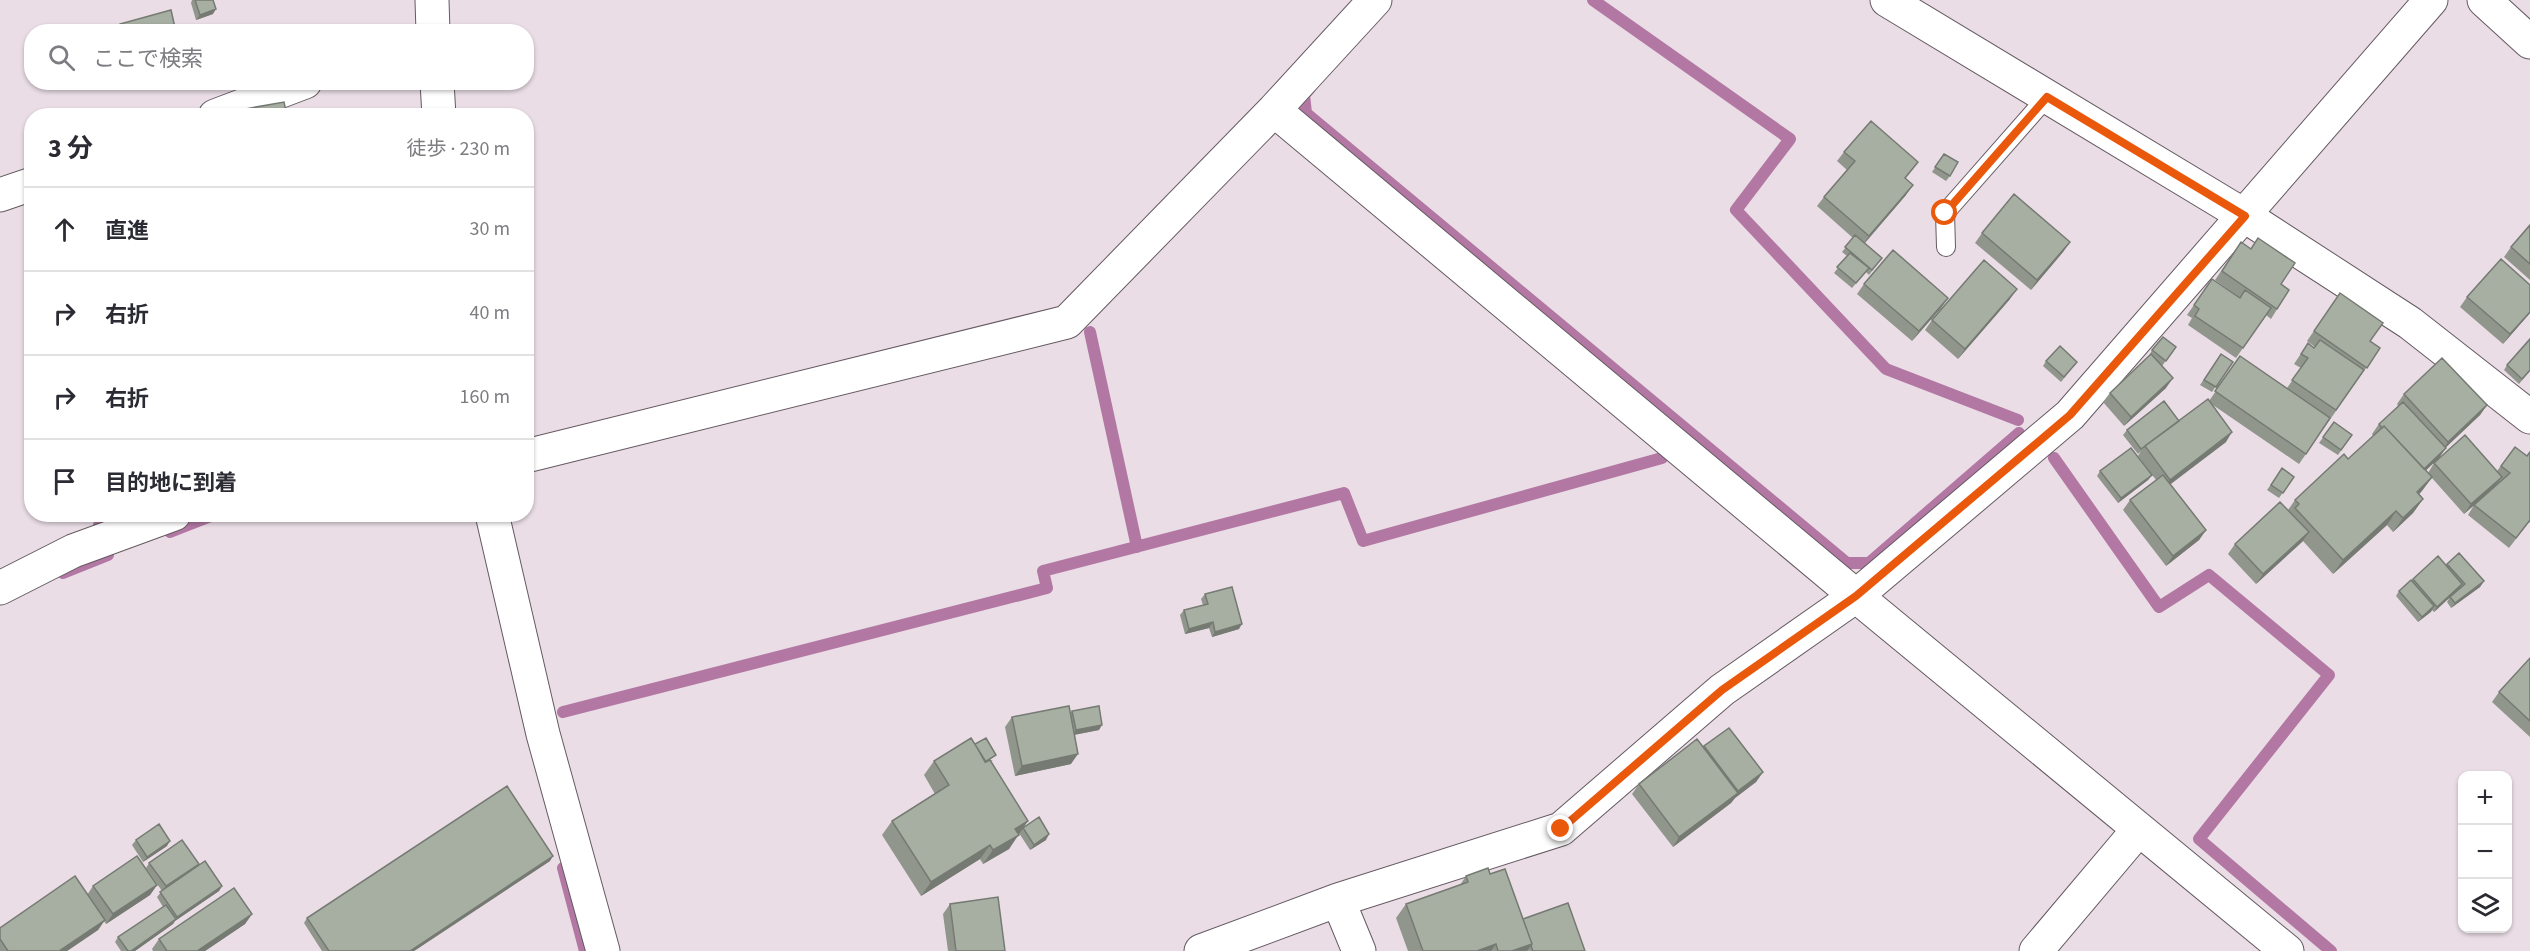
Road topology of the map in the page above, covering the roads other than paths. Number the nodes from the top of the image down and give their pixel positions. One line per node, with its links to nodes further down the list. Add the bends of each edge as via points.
1 (432, 0): 6 (street)
2 (1375, 0): 13 (street)
3 (1887, 0): 10 (street)
4 (2432, 0): 16 (street)
5 (2484, 0): 7 (street)
6 (433, 24)
7 (2530, 42)
8 (284, 90): 11 (street)
9 (437, 90): 12 (street)
10 (2047, 97): 16 (street); 17 (lane, via 1945,213)
11 (236, 108)
12 (439, 108)
13 (1274, 110): 19 (street, via 1067,322); 23 (street)
14 (24, 187): 15 (street)
15 (0, 195)
16 (2245, 216): 18 (street, via 2410,323); 23 (street, via 2070,415)
17 (1946, 248)
18 (2530, 417)
19 (534, 454)
20 (152, 522): 22 (street, via 73,551)
21 (494, 522): 26 (street, via 543,734)
22 (0, 588)
23 (1856, 596): 24 (street); 25 (street, via 1722,690 1561,829)
24 (2139, 829): 29 (street); 30 (street)
25 (1338, 900): 27 (street); 28 (street)
26 (603, 951)
27 (1201, 951)
28 (1359, 951)
29 (2037, 951)
30 (2287, 951)

